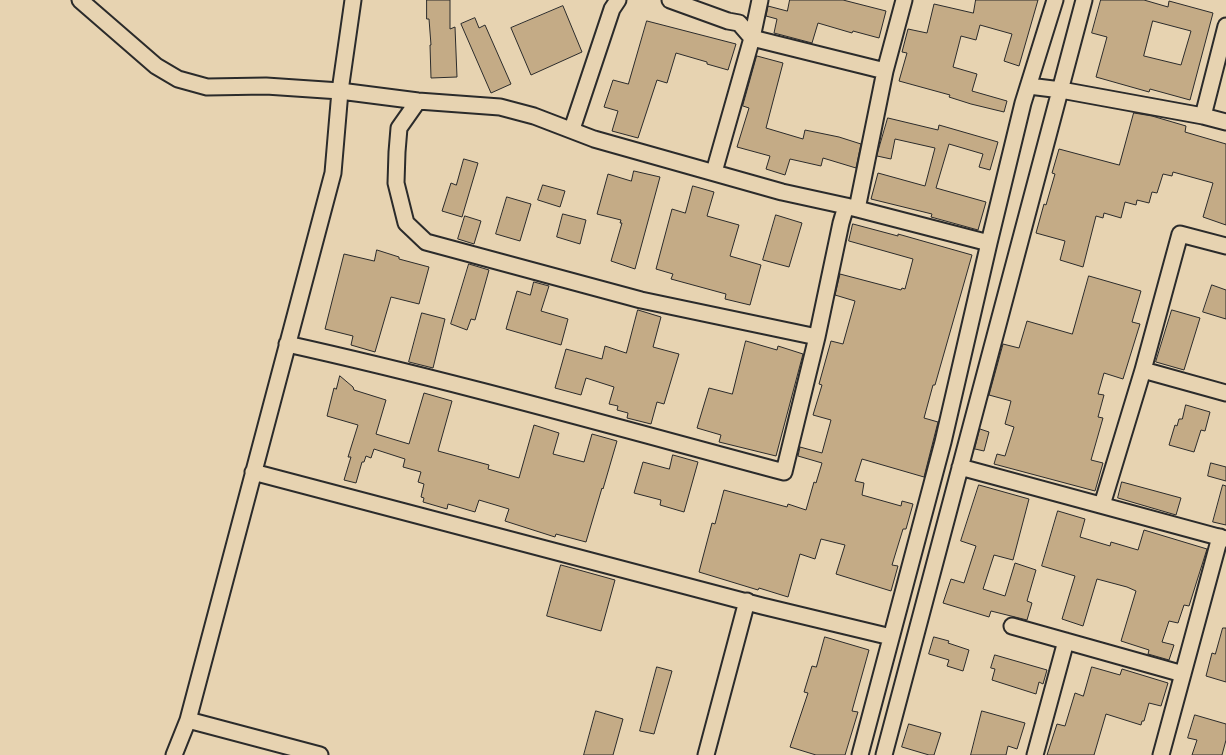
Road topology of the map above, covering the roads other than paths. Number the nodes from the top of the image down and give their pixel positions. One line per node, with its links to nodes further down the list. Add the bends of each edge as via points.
1 (80, 0): 14 (street, via 156,66 178,79 207,87 266,86)
2 (353, 0): 14 (street)
3 (618, 0): 18 (street, via 612,9)
4 (670, 0): 10 (street, via 739,23)
5 (760, 0): 10 (street)
6 (904, 0): 11 (street)
7 (1055, 0): 12 (street)
8 (1084, 0): 13 (street)
9 (1226, 26): 16 (street)
10 (752, 38): 11 (street); 19 (street)
11 (885, 71): 20 (street)
12 (1029, 86): 13 (street); 21 (street)
13 (1060, 90): 16 (street); 28 (street)
14 (340, 91): 15 (street); 24 (street, via 333,173)
15 (418, 101): 18 (street, via 500,107); 23 (street, via 399,128 396,183 406,223 426,242 641,300)
16 (1203, 116): 17 (street)
17 (1226, 122)
18 (572, 130): 19 (street)
19 (714, 172): 20 (street)
20 (851, 208): 21 (street); 23 (street, via 841,223)
21 (989, 243): 29 (street)
22 (1226, 246): 25 (street, via 1180,234)
23 (817, 337): 24 (street, via 784,472 473,389)
24 (287, 344): 27 (street)
25 (1143, 370): 26 (street); 30 (street)
26 (1226, 393)
27 (253, 472): 32 (street); 37 (street)
28 (958, 473): 29 (street); 30 (street); 42 (street)
29 (934, 477): 34 (street)
30 (1102, 505): 31 (street)
31 (1223, 538): 36 (street)
32 (747, 602): 34 (street); 40 (street)
33 (1012, 626): 35 (street)
34 (891, 637): 41 (street)
35 (1066, 641): 36 (street); 43 (street)
36 (1183, 674): 44 (street)
37 (188, 720): 38 (street); 39 (street)
38 (174, 755)
39 (320, 755)
40 (706, 755)
41 (860, 755)
42 (884, 755)
43 (1035, 755)
44 (1161, 755)

